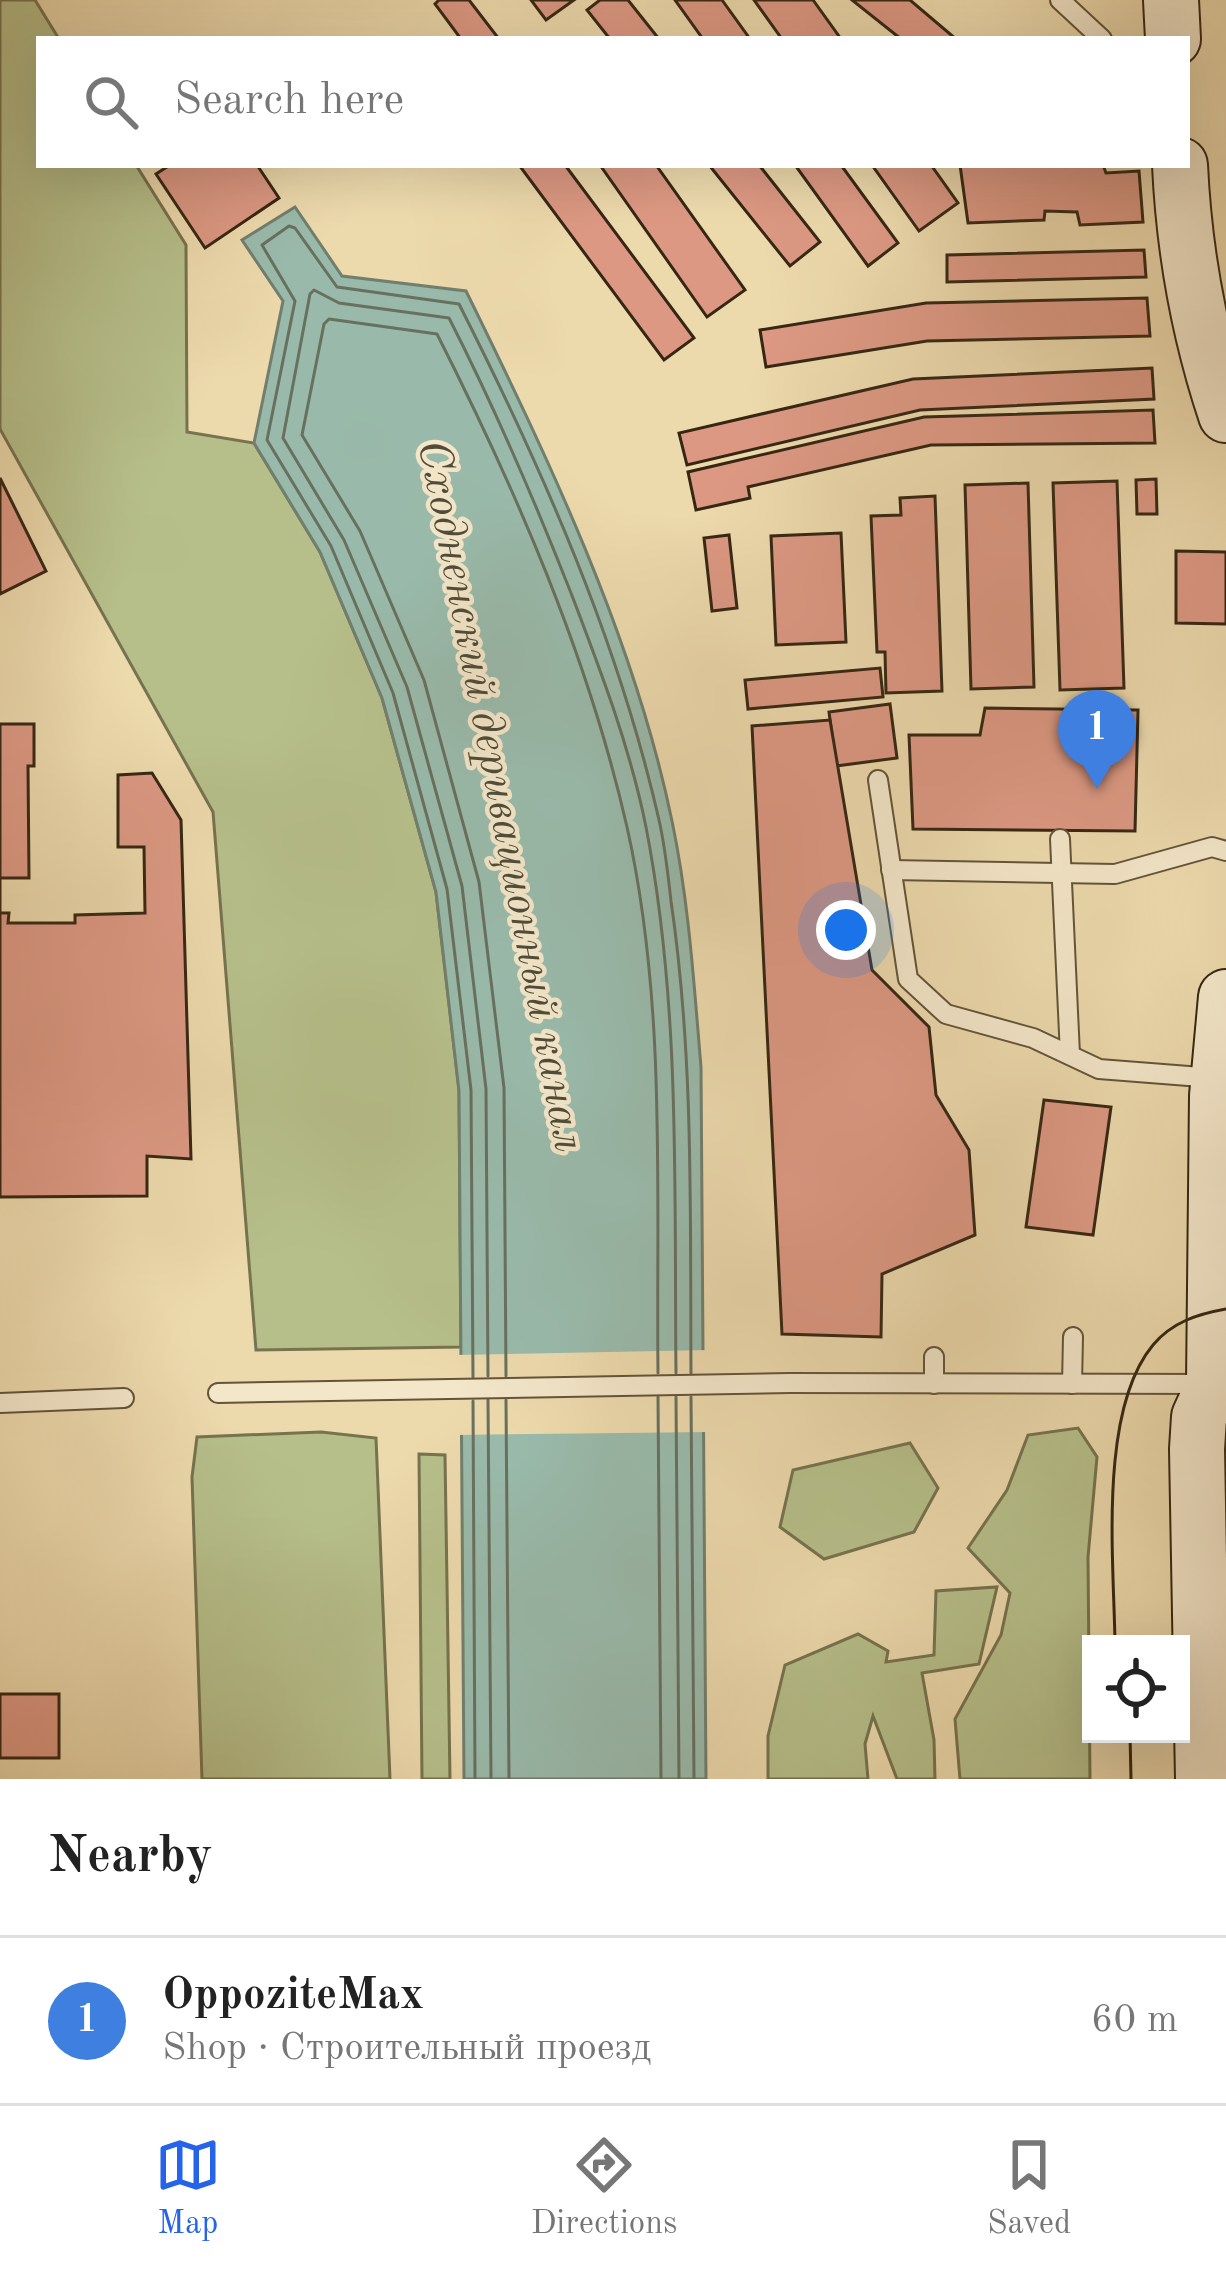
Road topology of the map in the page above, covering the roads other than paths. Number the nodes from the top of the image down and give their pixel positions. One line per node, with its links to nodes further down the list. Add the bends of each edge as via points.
1 (1060, 0): 3 (lane)
2 (1172, 0): 4 (street)
3 (1099, 36)
4 (1173, 36)
5 (1181, 168): 6 (street)
6 (1210, 307): 7 (street)
7 (1226, 416)
8 (878, 780): 11 (lane)
9 (1060, 839): 12 (lane)
10 (1226, 851): 12 (lane, via 1213,847 1115,874)
11 (891, 870): 12 (lane); 14 (lane, via 908,979 946,1014)
12 (1061, 873): 14 (lane)
13 (1226, 997): 15 (street)
14 (1070, 1055): 15 (lane, via 1099,1069)
15 (1221, 1090): 18 (street)
16 (1072, 1337): 20 (lane)
17 (934, 1357): 19 (lane)
18 (1220, 1382): 20 (lane); 24 (street, via 1199,1417 1197,1449)
19 (934, 1384): 20 (lane); 21 (lane)
20 (1072, 1384)
21 (218, 1393)
22 (124, 1398): 23 (lane)
23 (0, 1403)
24 (1211, 1754)

